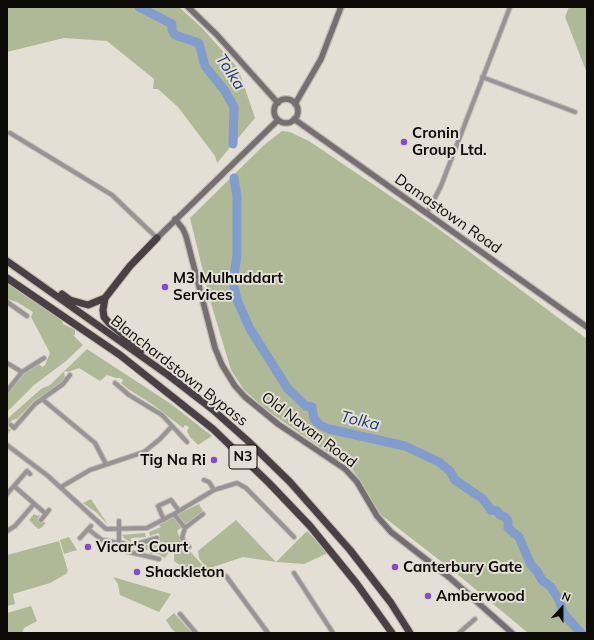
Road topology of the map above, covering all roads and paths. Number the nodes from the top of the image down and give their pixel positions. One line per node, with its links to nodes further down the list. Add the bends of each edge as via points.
1 (188, 7): 5 (street, via 217,35)
2 (341, 7): 6 (street, via 321,59)
3 (510, 7): 4 (street)
4 (482, 77): 7 (street); 11 (street, via 433,204)
5 (278, 103): 6 (street, via 285,100); 9 (street, via 274,111)
6 (295, 104): 8 (street, via 298,111)
7 (574, 112)
8 (294, 119): 9 (street, via 288,123); 11 (street, Damastown Road)
9 (278, 120): 12 (street)
10 (10, 133): 13 (street, via 112,196)
11 (427, 213): 20 (street, Damastown Road)
12 (175, 219): 13 (street); 73 (street, Old Navan Road, via 186,236 215,348 222,365 236,386 245,397 278,424 345,469 357,482 377,516 391,532 450,578)
13 (157, 238): 17 (highway, via 130,266)
14 (7, 261): 15 (highway, N3)
15 (24, 274): 17 (highway, via 79,303 93,305); 35 (highway, Blanchardstown Bypass / N3, via 168,375 212,409)
16 (7, 278): 70 (highway, Blanchardstown Bypass / N3, via 120,355 214,429 285,500 334,555)
17 (105, 298): 35 (highway, via 103,310 109,323 215,408 253,442)
18 (7, 302): 19 (street)
19 (27, 316)
20 (587, 327)
21 (44, 358): 23 (street)
22 (7, 363): 23 (street)
23 (22, 372): 26 (street)
24 (70, 375): 27 (street, via 63,384)
25 (116, 382): 29 (street, via 129,395 162,416)
26 (7, 392)
27 (42, 399): 28 (street, via 14,428); 34 (street, via 93,442)
28 (10, 425)
29 (172, 426): 31 (street); 34 (street, via 144,452)
30 (187, 432): 31 (street)
31 (182, 436): 32 (street)
32 (187, 442)
33 (7, 445): 39 (street)
34 (106, 464): 39 (street, via 83,473)
35 (278, 470): 71 (highway, Blanchardstown Bypass / N3, via 350,550 391,603)
36 (30, 474): 38 (street, via 27,471)
37 (204, 480): 40 (street, via 209,482)
38 (14, 486): 41 (street); 42 (street)
39 (61, 487): 52 (street, via 104,528)
40 (214, 490): 44 (street); 54 (street, via 242,484)
41 (7, 494)
42 (34, 504): 45 (street); 53 (street, via 15,526)
43 (50, 510): 45 (street)
44 (179, 511): 46 (street); 49 (street, via 171,500 158,506)
45 (46, 514): 48 (street)
46 (174, 514): 49 (street); 51 (street)
47 (203, 514): 51 (street)
48 (41, 520)
49 (164, 520): 52 (street, via 147,528)
50 (119, 521): 52 (street)
51 (185, 528): 59 (street, via 182,538)
52 (119, 530): 57 (street)
53 (7, 531)
54 (294, 537)
55 (80, 538): 57 (street, via 90,528 102,540)
56 (157, 538): 58 (street)
57 (119, 543): 58 (street)
58 (130, 546): 61 (street)
59 (189, 548)
60 (125, 551): 61 (street)
61 (132, 553): 62 (street)
62 (159, 559)
63 (294, 573): 69 (street)
64 (226, 576): 68 (street)
65 (180, 614): 67 (street)
66 (475, 619): 72 (street)
67 (196, 633)
68 (268, 633)
69 (333, 633)
70 (392, 633)
71 (410, 633)
72 (459, 633)
73 (512, 633)

